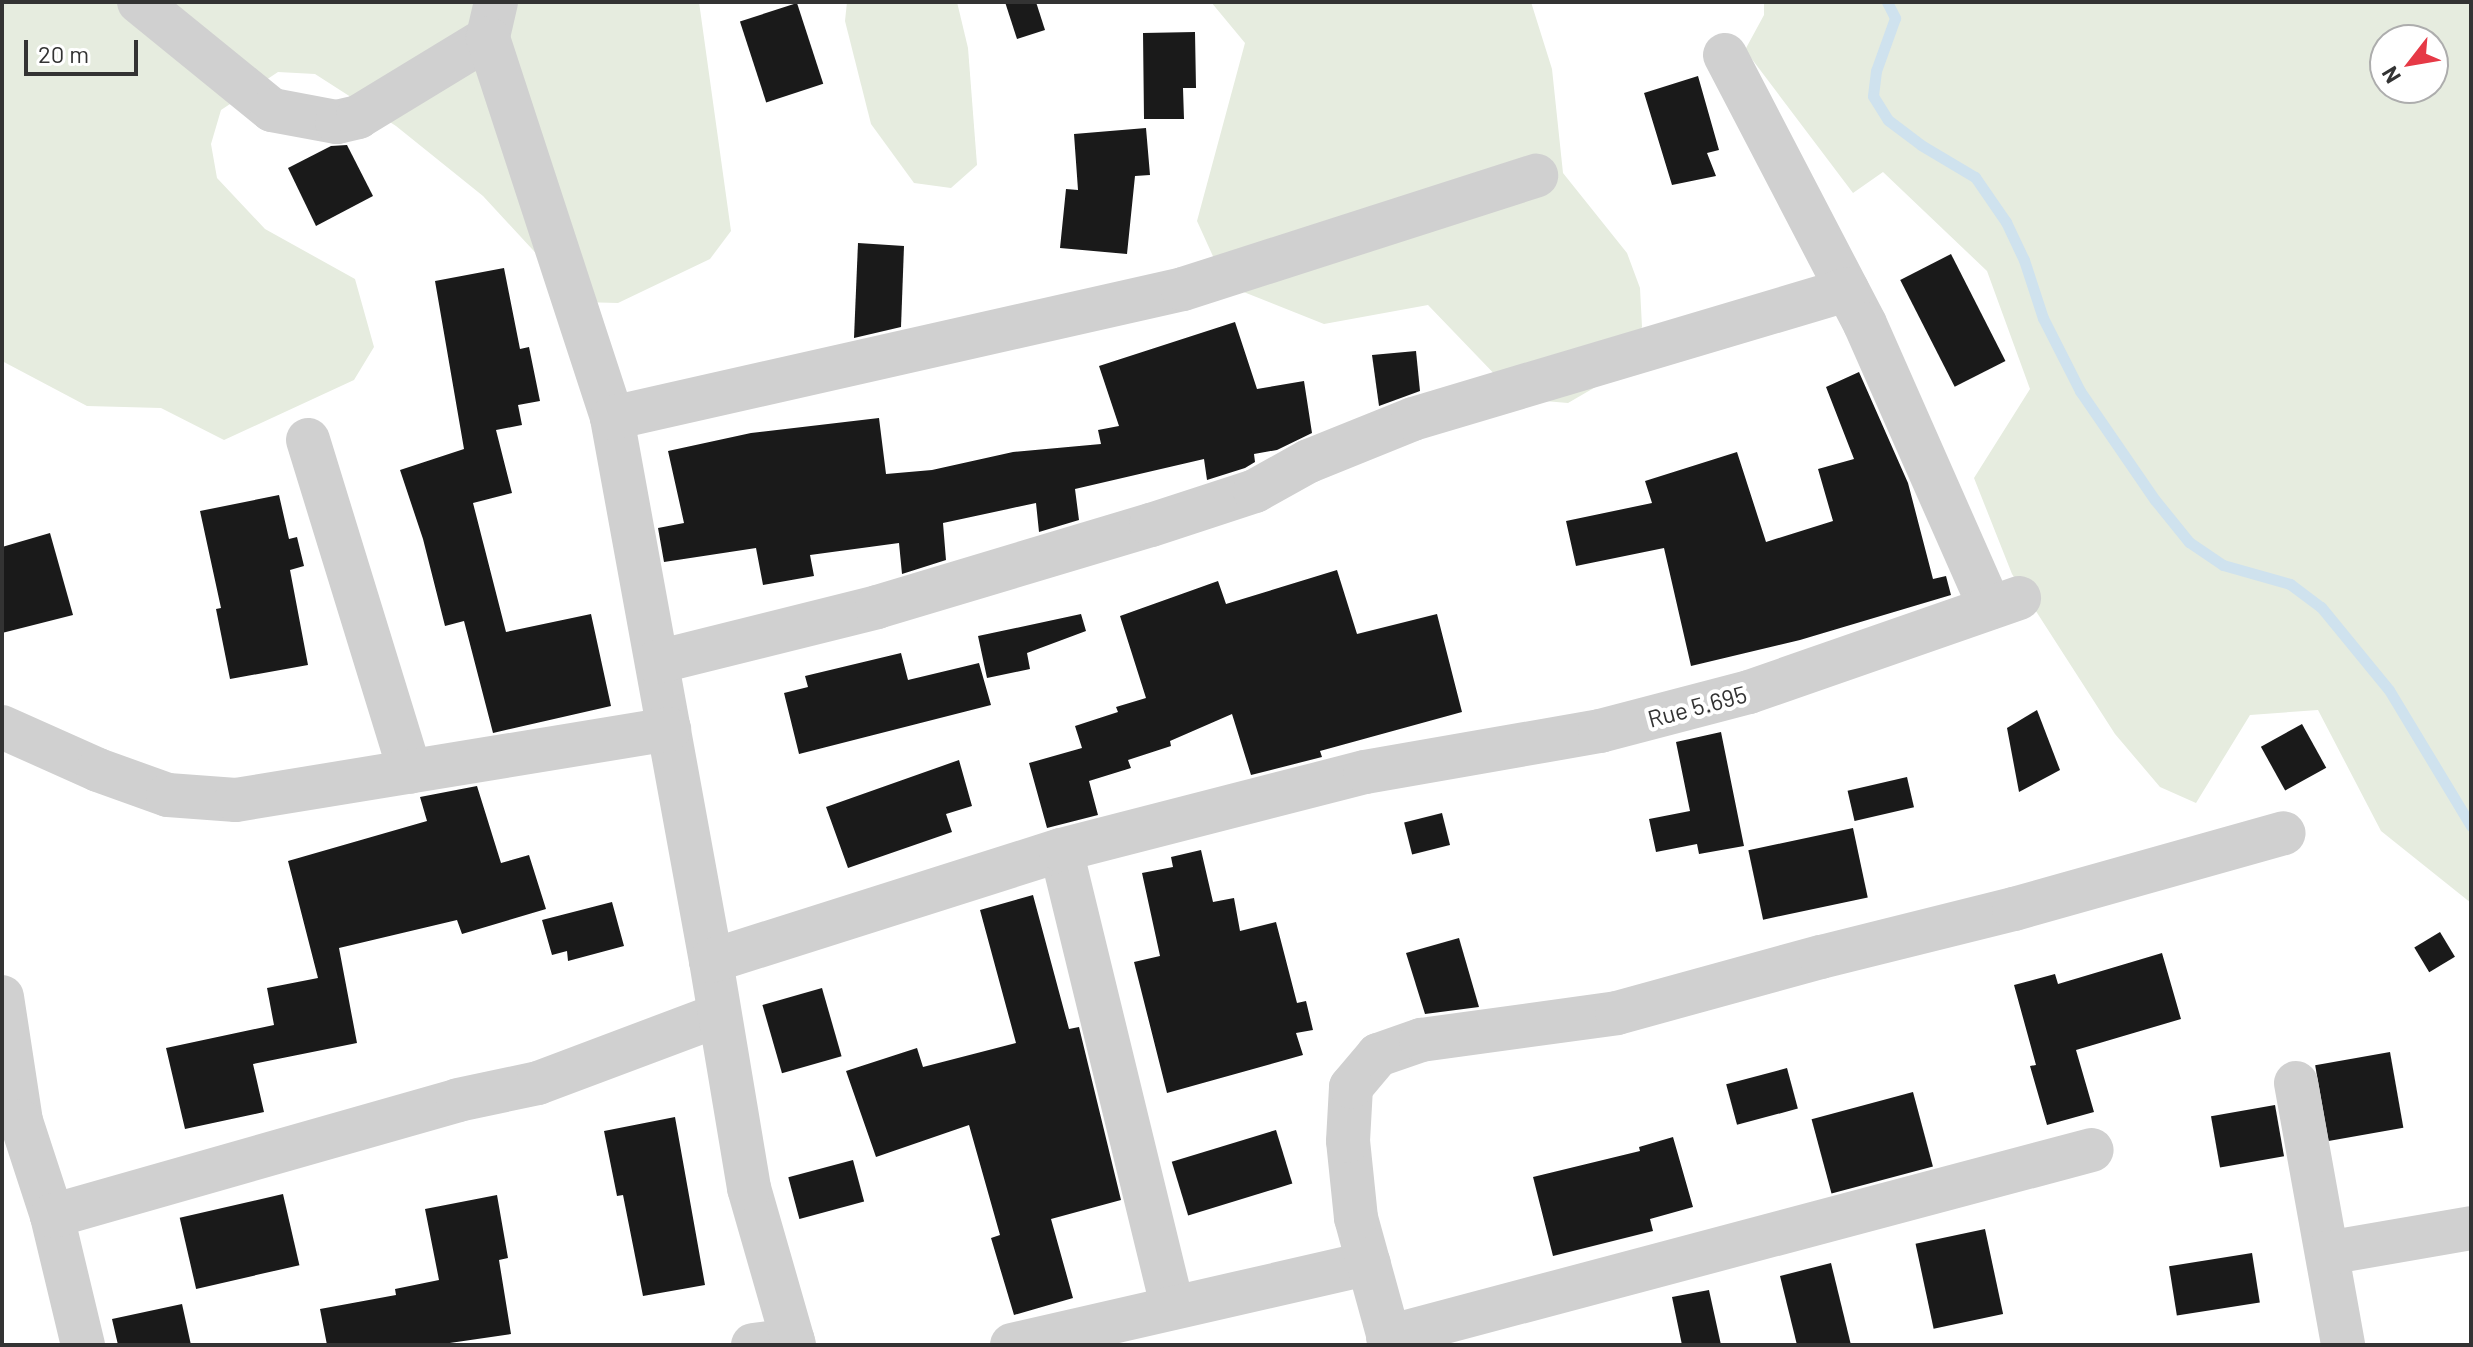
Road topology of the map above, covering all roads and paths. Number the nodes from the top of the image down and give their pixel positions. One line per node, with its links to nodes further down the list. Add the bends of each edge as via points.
1 (139, 2): 2 (street, via 272,110 337,122 358,117)
2 (492, 20): 6 (street)
3 (1725, 55): 5 (street)
4 (1536, 176): 6 (street, via 1183,289)
5 (1847, 290): 8 (street, via 1413,419 1309,461 1255,491 1151,525 877,607); 13 (street, Rue 5.695, via 2004,603 1720,700 1600,731 1365,772)
6 (612, 418): 8 (street)
7 (308, 440): 11 (street)
8 (657, 662): 10 (street)
9 (2, 727): 11 (street, via 168,795 236,800)
10 (669, 729): 11 (street); 14 (street)
11 (410, 772)
12 (2284, 833): 22 (street, via 1617,1013 1421,1040 1378,1055 1351,1087 1348,1141 1356,1218)
13 (1061, 850): 14 (street, Rue 5.695); 23 (street)
14 (711, 961): 16 (street)
15 (2, 997): 19 (street, via 21,1121)
16 (719, 1015): 19 (street, via 538,1083 458,1100); 25 (street)
17 (2296, 1083): 21 (street)
18 (2092, 1150): 24 (street)
19 (52, 1216): 26 (street)
20 (2471, 1228): 21 (street)
21 (2327, 1253): 28 (street)
22 (1369, 1263): 23 (street); 24 (street)
23 (1173, 1308): 27 (street)
24 (1390, 1341)
25 (780, 1343)
26 (83, 1345)
27 (1012, 1345)
28 (2343, 1345)

